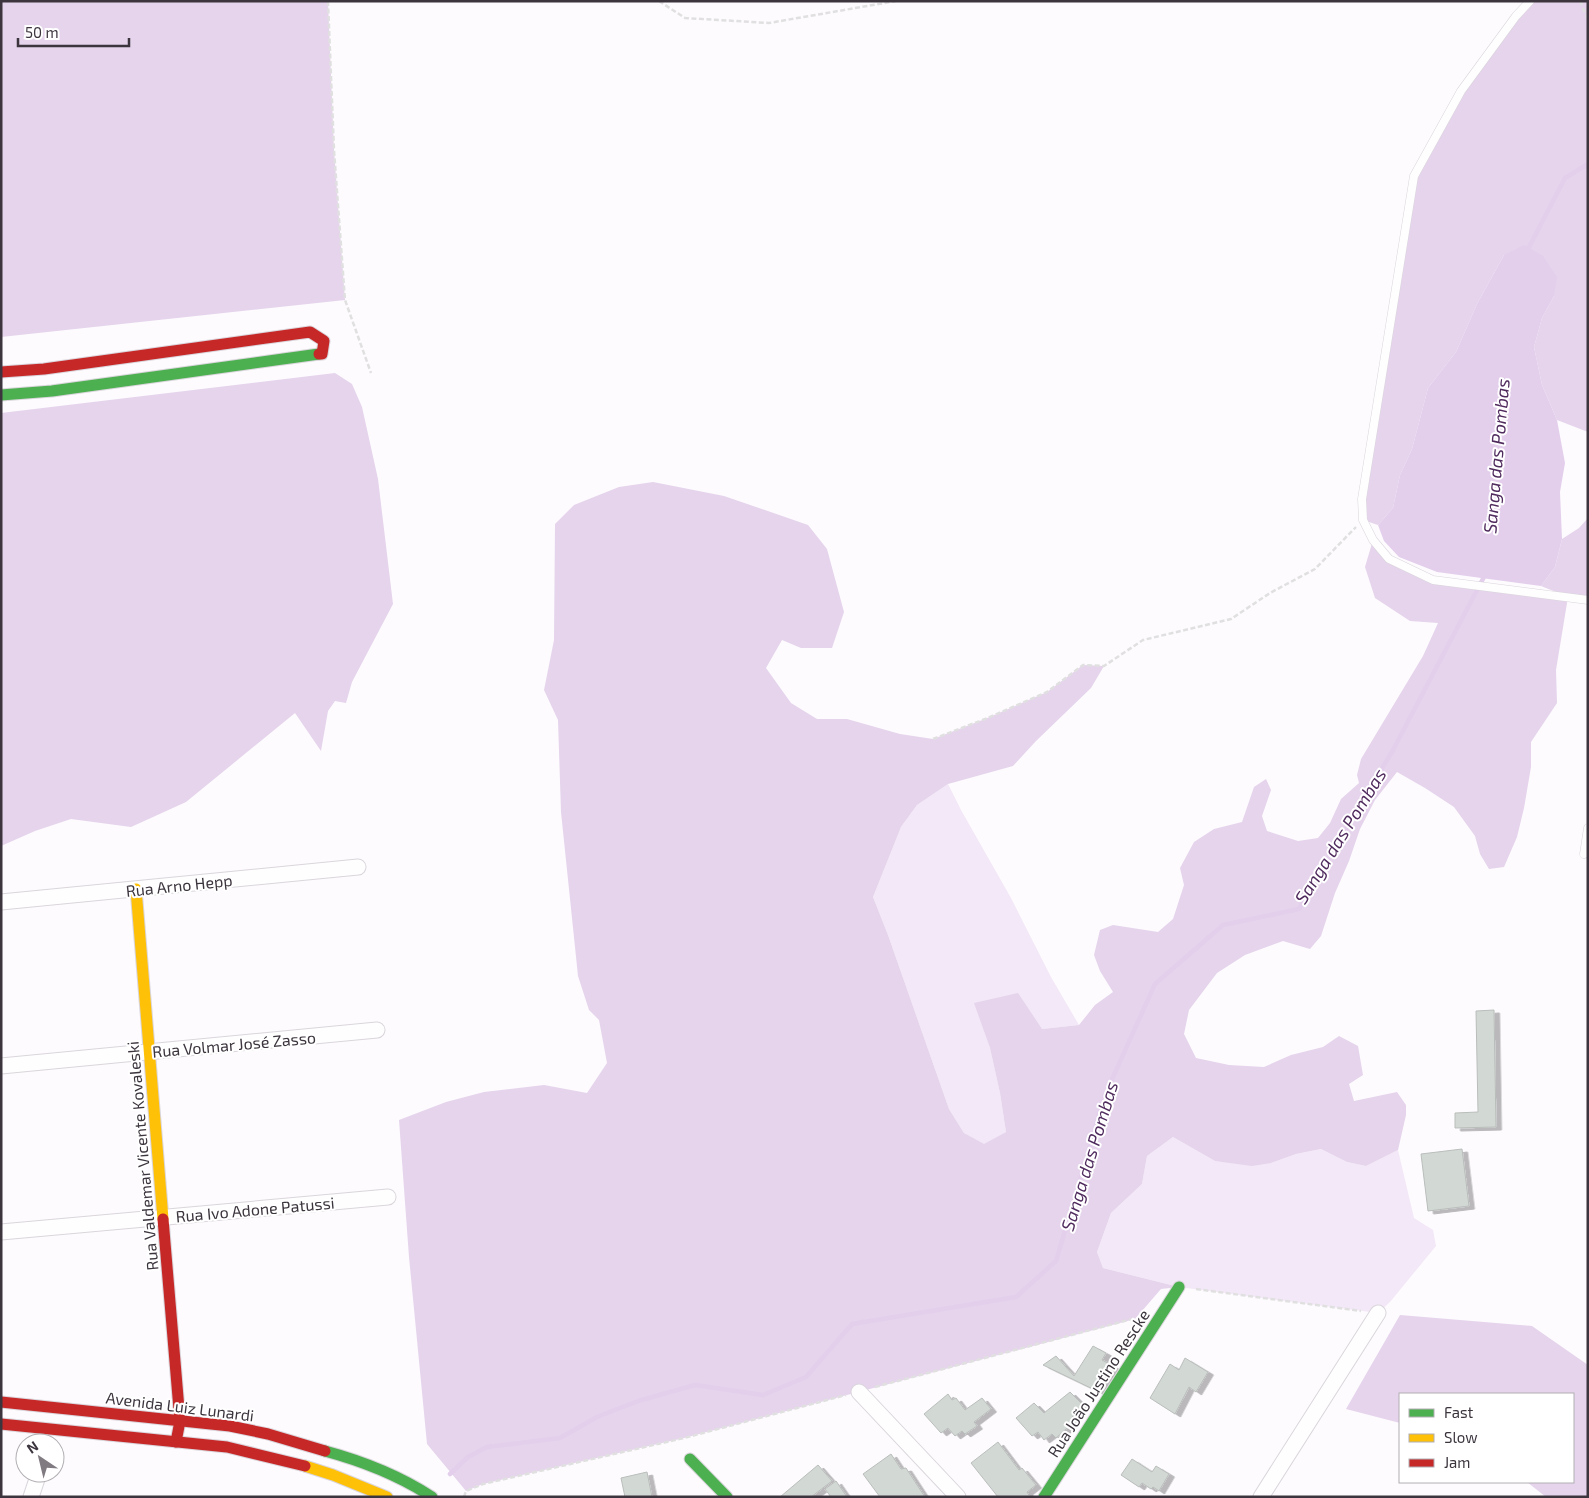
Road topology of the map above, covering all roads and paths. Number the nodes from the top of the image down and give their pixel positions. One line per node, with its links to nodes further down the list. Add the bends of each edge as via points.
1 (328, 1): 8 (path, via 345,300)
2 (659, 1): 3 (path, via 685,18 769,23)
3 (896, 1)
4 (1530, 1): 10 (lane, via 1461,91 1414,176 1362,499)
5 (1580, 1): 6 (path)
6 (1588, 20)
7 (1, 372): 9 (street, via 44,369 310,332 324,341 322,354)
8 (371, 373)
9 (1, 395)
10 (1363, 520): 11 (lane, via 1373,540 1389,559 1433,580); 12 (path, via 1315,569 1231,619 1143,640 1104,666 1083,665 1047,692)
11 (1588, 600)
12 (933, 739)
13 (1588, 828): 14 (lane)
14 (1584, 854)
15 (358, 867): 16 (street, Rua Arno Hepp)
16 (136, 889): 17 (street, Rua Arno Hepp); 19 (street, Rua Valdemar Vicente Kovaleski)
17 (1, 902)
18 (377, 1030): 19 (street, Rua Volmar José Zasso)
19 (150, 1052): 20 (street, Rua Volmar José Zasso); 22 (street, Rua Valdemar Vicente Kovaleski)
20 (1, 1066)
21 (388, 1198): 22 (street, Rua Ivo Adone Patussi)
22 (163, 1217): 23 (street, Rua Ivo Adone Patussi); 29 (street, Rua Valdemar Vicente Kovaleski)
23 (1, 1232)
24 (1179, 1287): 26 (path); 42 (street, Rua João Justino Rescke)
25 (1142, 1311): 27 (path, via 1135,1319)
26 (1378, 1313): 43 (street)
27 (860, 1392): 39 (path, via 684,1438 482,1484 466,1491); 41 (street)
28 (1, 1402): 29 (street, Avenida Luiz Lunardi)
29 (180, 1421): 33 (street, Rua Valdemar Vicente Kovaleski); 38 (street, Avenida Luiz Lunardi, via 230,1426 304,1444 379,1470)
30 (1, 1424): 31 (street)
31 (39, 1433)
32 (65, 1437): 33 (street)
33 (176, 1442): 37 (street, via 262,1454)
34 (690, 1459): 40 (street)
35 (36, 1483): 36 (street)
36 (31, 1497)
37 (386, 1497)
38 (432, 1497)
39 (464, 1497)
40 (727, 1497)
41 (958, 1497)
42 (1044, 1497)
43 (1261, 1497)

